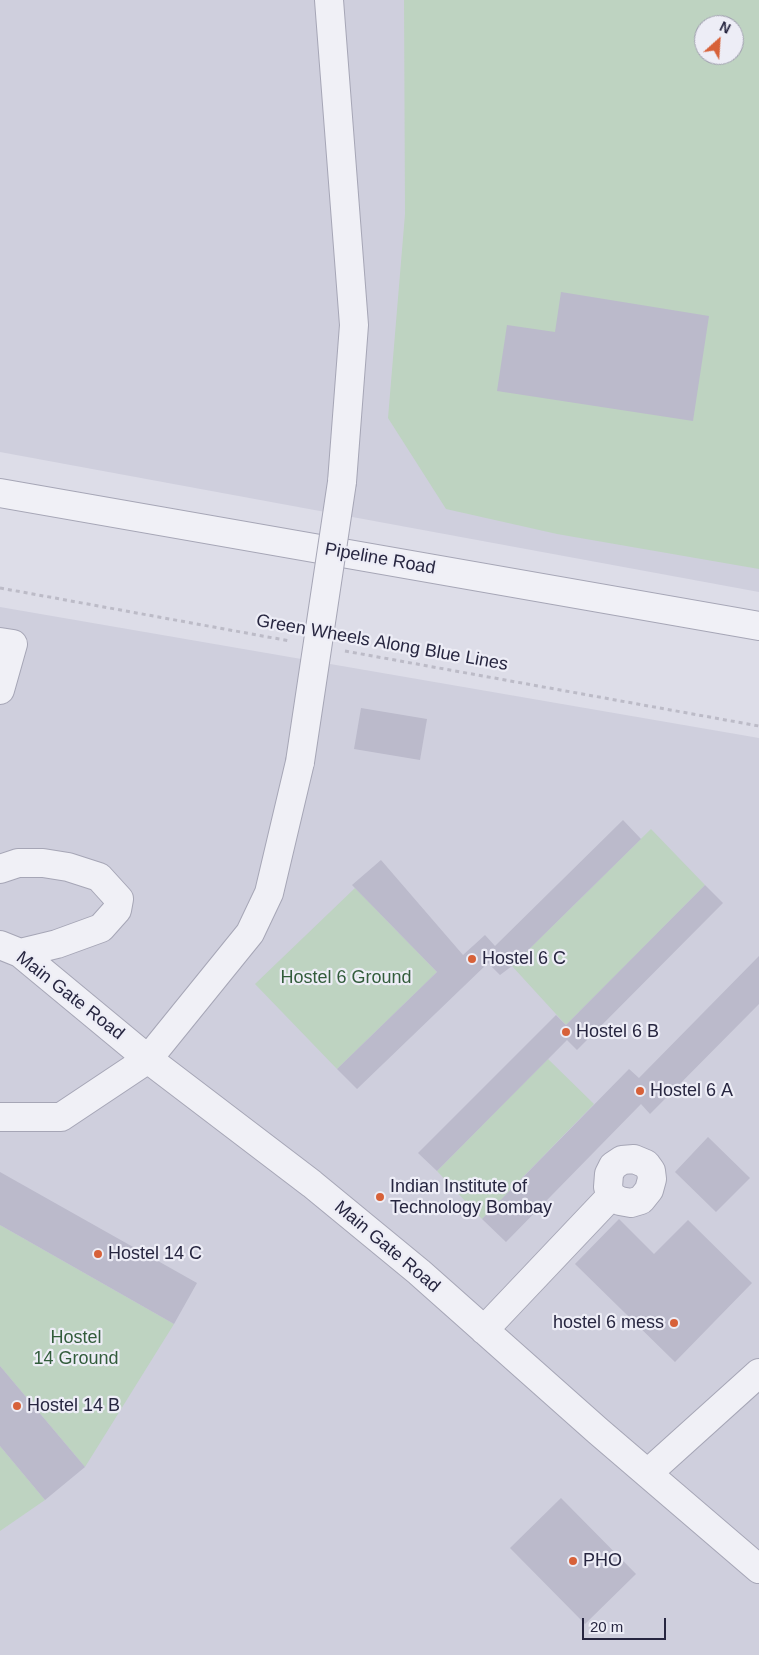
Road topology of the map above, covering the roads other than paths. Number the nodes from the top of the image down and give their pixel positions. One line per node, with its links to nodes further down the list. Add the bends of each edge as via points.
1 (329, 0): 8 (street, bridge, via 354,325 342,482 300,762 269,893 250,933)
2 (0, 493): 3 (street, Pipeline Road)
3 (759, 626)
4 (0, 642): 5 (street, via 13,644)
5 (0, 690)
6 (0, 870): 7 (street, via 18,863 68,867 99,877 119,899 117,910 101,928 57,944)
7 (10, 949): 8 (street, Main Gate Road)
8 (148, 1059): 9 (street, via 61,1117); 11 (street, Main Gate Road, via 312,1184)
9 (0, 1118)
10 (611, 1196): 11 (street)
11 (484, 1330): 13 (street, Main Gate Road)
12 (759, 1373): 13 (street)
13 (648, 1474): 14 (street, Main Gate Road)
14 (759, 1569)

